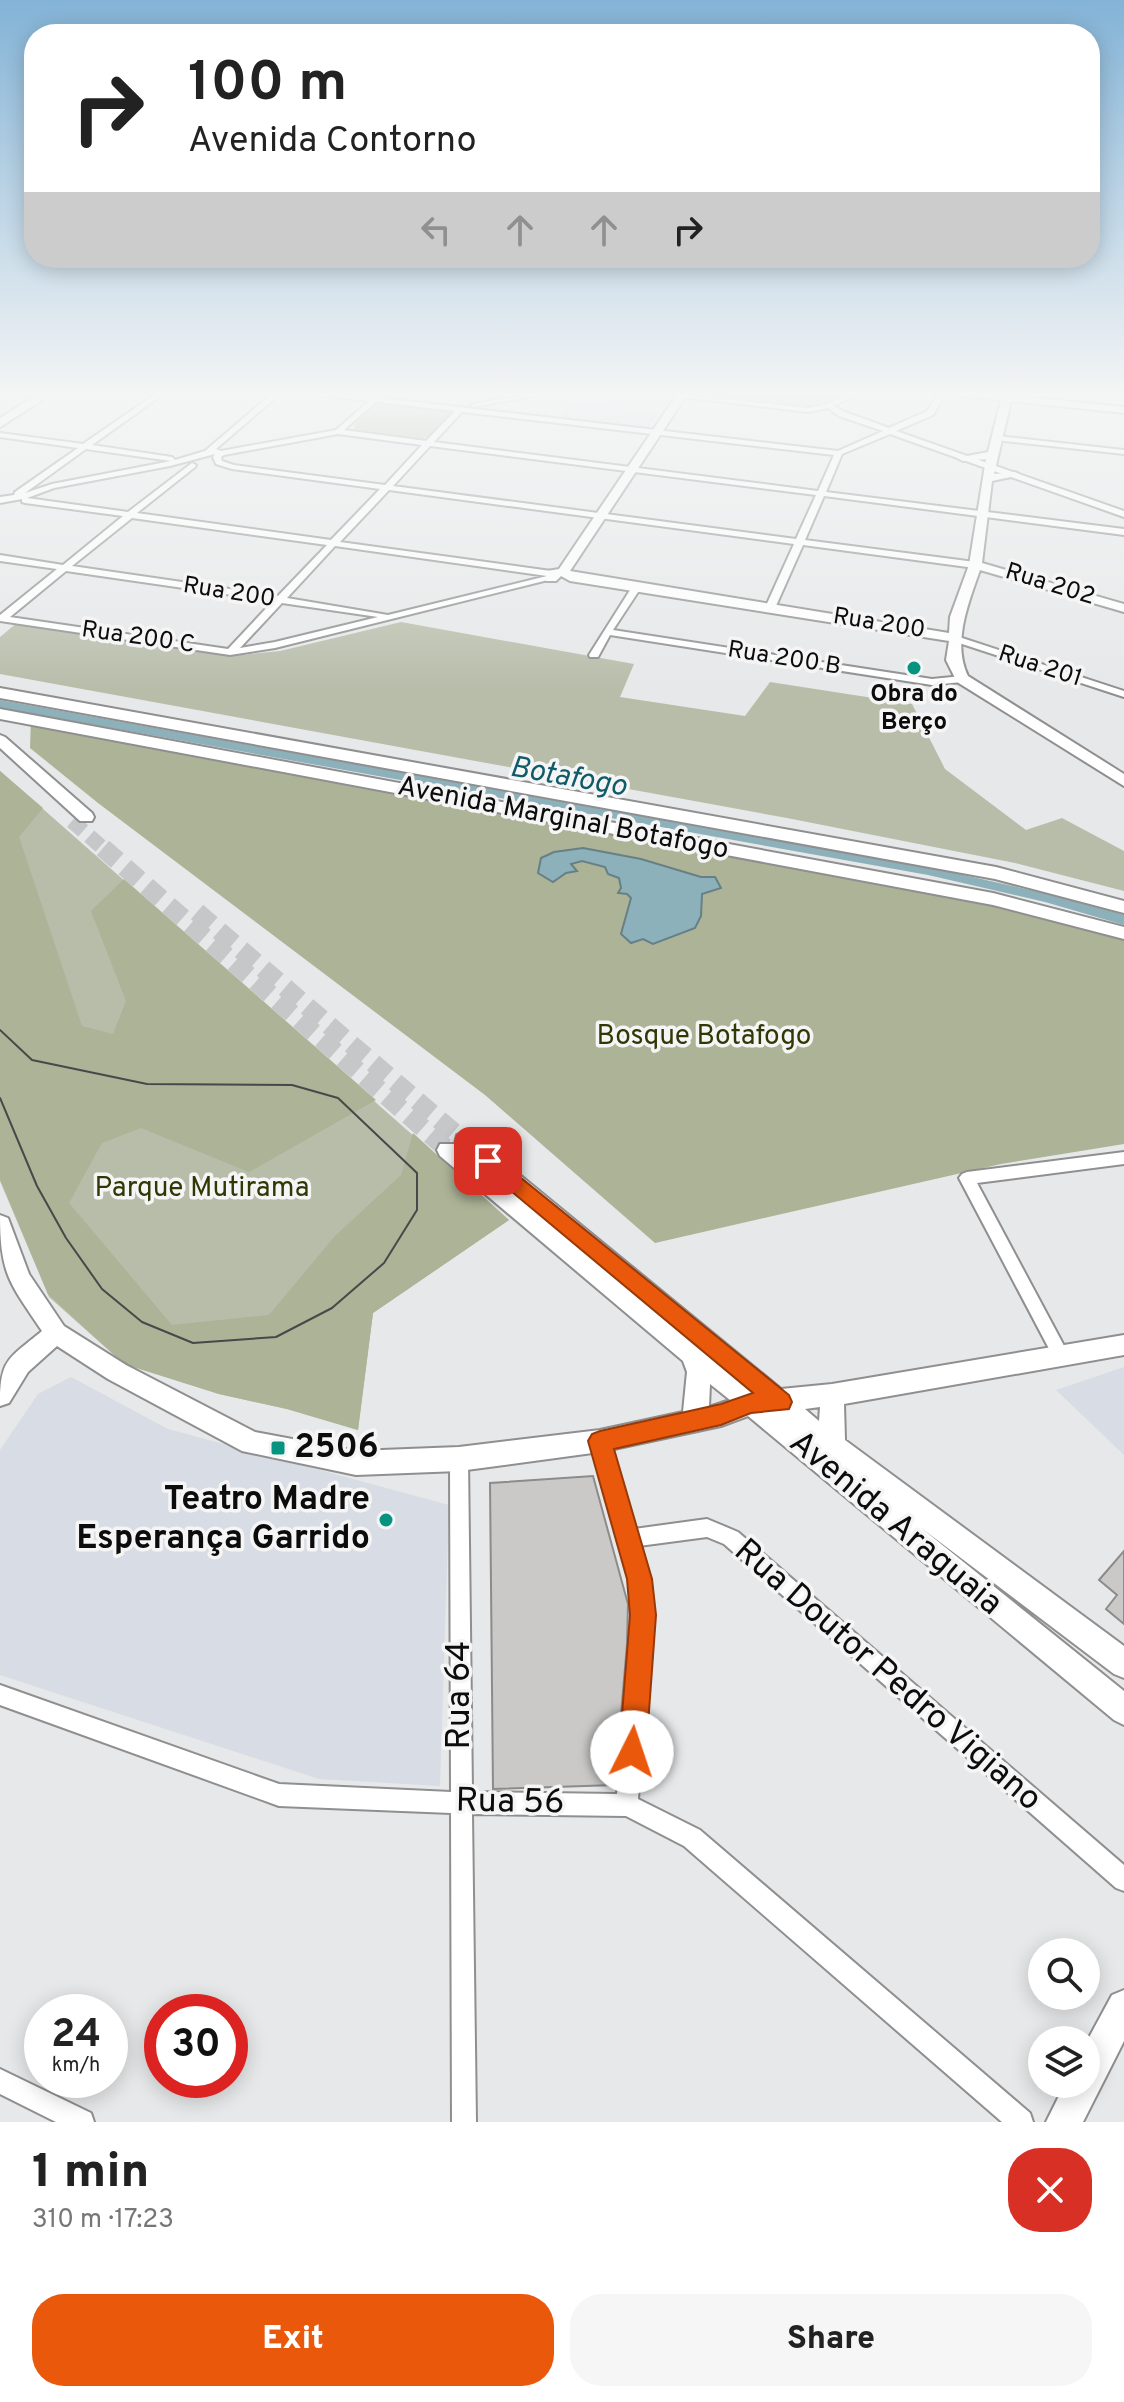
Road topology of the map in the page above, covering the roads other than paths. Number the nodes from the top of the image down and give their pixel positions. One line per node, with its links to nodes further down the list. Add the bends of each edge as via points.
1 (21, 492): 12 (street)
2 (47, 492): 11 (street)
3 (156, 492): 15 (street)
4 (383, 492): 21 (street)
5 (426, 492): 18 (street)
6 (616, 492): 18 (street)
7 (812, 492): 10 (street)
8 (985, 492): 16 (street)
9 (1063, 492): 17 (street)
10 (820, 493): 16 (street); 20 (street)
11 (42, 497): 12 (street); 15 (street)
12 (11, 499): 13 (street); 14 (street)
13 (0, 500)
14 (0, 507)
15 (131, 513): 21 (street); 25 (street)
16 (981, 514): 19 (street); 23 (street)
17 (1124, 514)
18 (600, 515): 20 (street); 26 (street)
19 (1124, 532)
20 (801, 541): 23 (street); 33 (street)
21 (336, 542): 24 (street); 30 (street)
22 (0, 558): 25 (street, Rua 200)
23 (975, 565): 29 (street, Rua 202); 40 (street, via 957,617)
24 (510, 567): 26 (street); 27 (street, via 518,576)
25 (63, 568): 30 (street, Rua 200); 36 (street)
26 (559, 575): 27 (street, Rua 200); 28 (street, Rua 200)
27 (514, 587): 35 (street, Rua 200)
28 (635, 589): 33 (street, Rua 200); 39 (street)
29 (1089, 597): 31 (street); 34 (street, Rua 202)
30 (279, 601): 32 (street, Rua 200); 38 (street)
31 (1124, 601)
32 (338, 608): 35 (street, Rua 200); 37 (street, via 343,613)
33 (770, 608): 40 (street, Rua 200)
34 (1124, 608)
35 (393, 616): 37 (street, Rua 200 C)
36 (1, 618): 42 (street, Rua 200 C)
37 (341, 629): 41 (street, Rua 200 C)
38 (250, 632): 41 (street); 42 (street)
39 (607, 632): 43 (street); 44 (street, Rua 200 B, via 932,682)
40 (956, 639): 44 (street, Rua 200, via 953,660); 46 (street, Rua 201)
41 (275, 645): 42 (street, Rua 200 C)
42 (230, 652)
43 (594, 655)
44 (962, 679): 50 (street)
45 (0, 693): 51 (main road, Avenida Marginal Botafogo, via 996,873)
46 (1124, 694)
47 (0, 714): 52 (main road, Avenida Marginal Botafogo, via 993,899)
48 (0, 740): 49 (street, via 79,819)
49 (0, 757)
50 (1124, 781)
51 (1124, 907)
52 (1124, 933)
53 (1124, 1158): 58 (street, via 967,1178)
54 (0, 1224): 55 (street, via 19,1278)
55 (56, 1333): 59 (street, via 19,1365); 66 (street, via 251,1443 356,1463)
56 (1124, 1345): 58 (street)
57 (692, 1352): 61 (street, Avenida Araguaia, via 456,1146); 62 (street, Avenida Araguaia); 63 (street, via 699,1372)
58 (1062, 1357): 60 (street)
59 (0, 1395)
60 (832, 1395): 61 (street); 65 (street)
61 (781, 1402): 62 (street); 65 (street, Avenida Araguaia)
62 (751, 1403): 63 (street); 70 (street, Avenida Araguaia)
63 (695, 1420): 64 (street)
64 (600, 1441): 66 (street); 67 (street)
65 (832, 1443): 68 (street, Avenida Araguaia)
66 (459, 1459): 71 (street, Rua 64)
67 (629, 1539): 72 (street, via 643,1615); 73 (street, Rua Doutor Pedro Vigiano, via 707,1528 731,1538)
68 (1124, 1664)
69 (0, 1695): 71 (street, Rua 56, via 279,1795)
70 (1124, 1710)
71 (460, 1803): 72 (street, Rua 56); 79 (street, Rua 64)
72 (627, 1805): 80 (street, Rua 56, via 692,1838)
73 (1124, 1880)
74 (1124, 2007): 75 (street)
75 (1100, 2052)
76 (0, 2081): 78 (street)
77 (1076, 2098): 81 (street)
78 (82, 2122)
79 (464, 2122)
80 (1021, 2122)
81 (1064, 2122)

